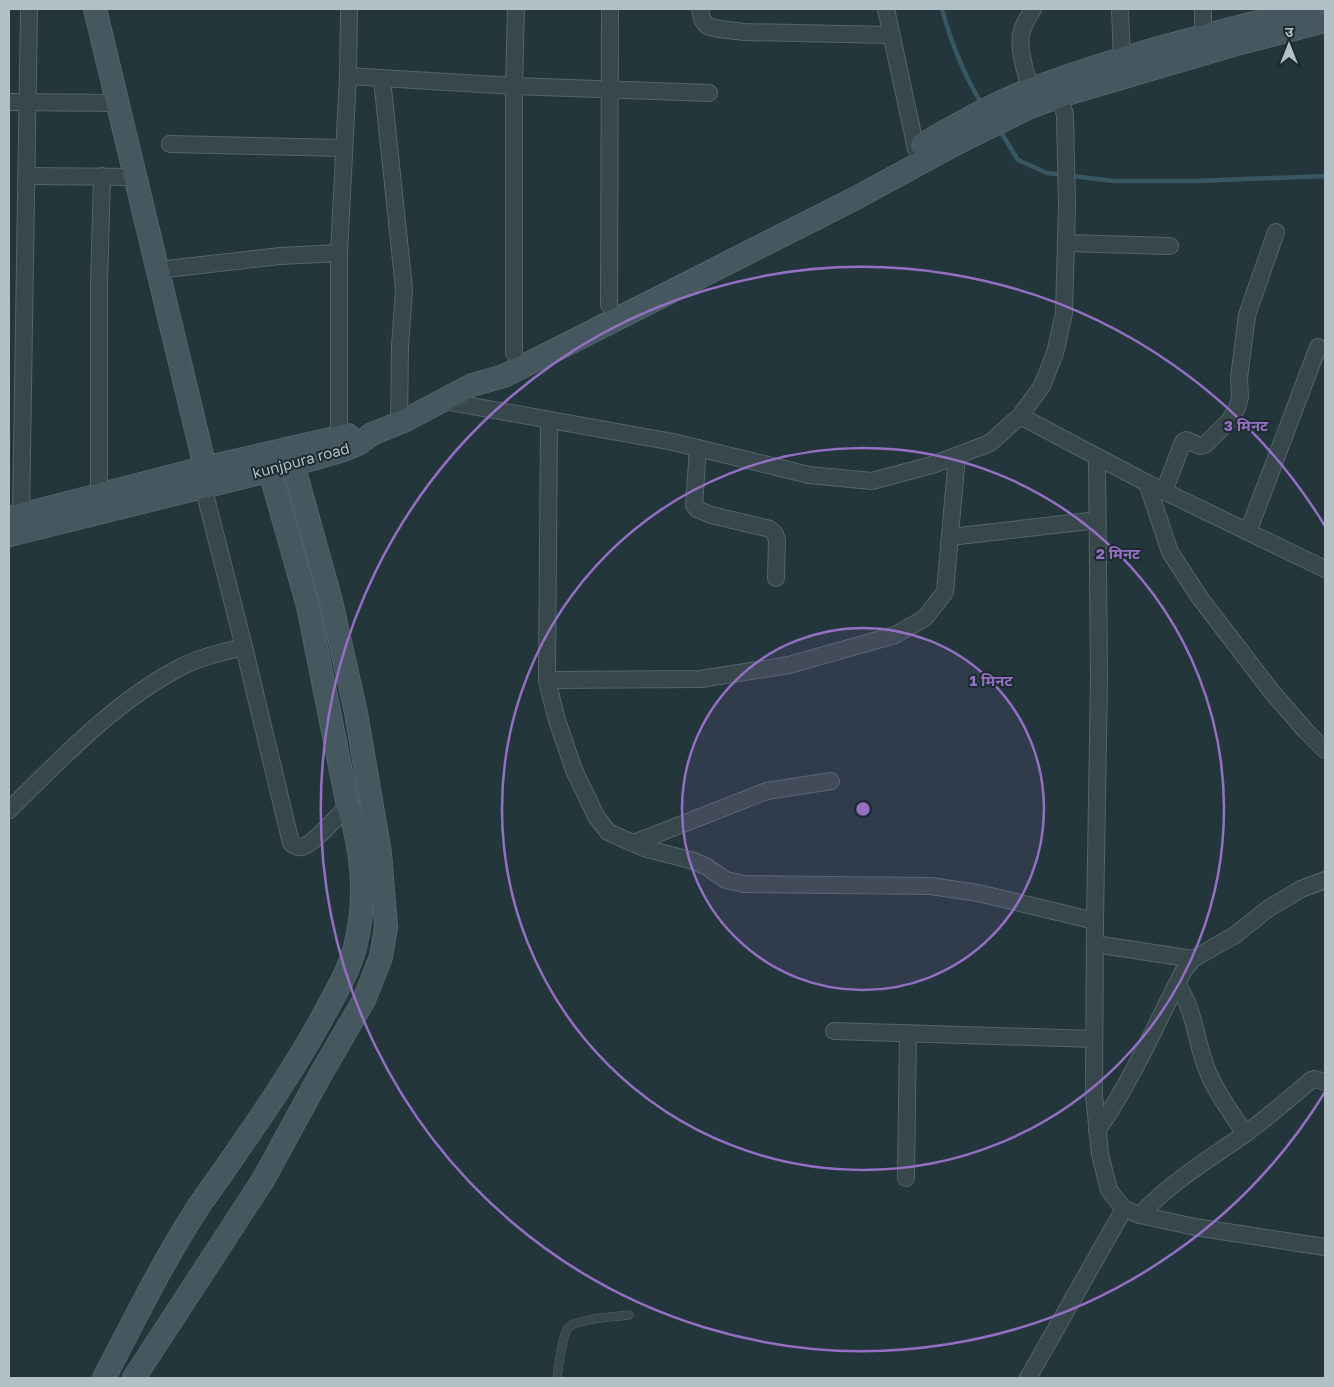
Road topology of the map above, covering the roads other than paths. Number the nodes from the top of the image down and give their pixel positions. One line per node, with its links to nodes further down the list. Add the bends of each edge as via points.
1 (29, 9): 24 (street)
2 (95, 9): 23 (street)
3 (349, 9): 15 (street)
4 (516, 9): 17 (street)
5 (610, 9): 18 (street)
6 (700, 9): 12 (street, via 707,26 719,30)
7 (886, 9): 12 (street)
8 (1033, 9): 21 (street, via 1022,30 1021,42)
9 (1120, 9): 14 (street)
10 (1203, 9): 13 (street)
11 (1311, 15): 13 (street); 20 (street, via 1233,46)
12 (891, 35): 28 (street)
13 (1203, 37): 14 (street)
14 (1122, 60): 20 (street)
15 (348, 76): 16 (street); 27 (street)
16 (382, 79): 17 (street); 45 (street, via 404,289)
17 (514, 86): 18 (street); 40 (street)
18 (610, 89): 19 (street); 38 (street)
19 (709, 92)
20 (1060, 97): 21 (street); 33 (street)
21 (1030, 98): 25 (street)
22 (9, 102): 24 (street)
23 (118, 102): 24 (street); 31 (street)
24 (27, 103): 29 (street)
25 (954, 135): 28 (street); 41 (street, via 854,199 504,376)
26 (170, 144): 27 (street)
27 (344, 148): 35 (street)
28 (916, 148): 38 (street)
29 (26, 176): 30 (street); 37 (street)
30 (102, 176): 31 (street); 56 (street)
31 (136, 176): 36 (street)
32 (1276, 232): 55 (street, via 1247,315 1237,408 1230,420 1205,445 1183,442)
33 (1067, 243): 34 (street); 43 (street, via 1064,313 1055,353 1042,386)
34 (1170, 246)
35 (339, 253): 36 (street, via 280,256); 47 (street)
36 (158, 270): 53 (street)
37 (16, 298): 57 (street)
38 (609, 305): 40 (street)
39 (1318, 347): 59 (street)
40 (514, 353): 41 (street, via 486,371)
41 (472, 385): 42 (street)
42 (444, 401): 44 (street); 45 (street)
43 (1020, 416): 50 (street, via 990,443); 51 (street)
44 (549, 420): 48 (street); 65 (street)
45 (400, 423): 46 (street)
46 (372, 434): 47 (street, kunjpura road); 49 (street, kunjpura road, via 358,444)
47 (339, 436): 49 (street, kunjpura road)
48 (698, 448): 50 (street, via 809,475 872,481); 63 (street, via 694,505 711,515 770,529 777,540)
49 (290, 456): 52 (street, kunjpura road); 88 (street, via 331,601 356,713 380,853 386,927 381,957 364,1000 263,1180)
50 (957, 456): 61 (street)
51 (1098, 457): 54 (street); 58 (street)
52 (267, 462): 53 (street, kunjpura road); 68 (street, via 308,606)
53 (204, 476): 56 (street, kunjpura road); 60 (street, kunjpura road); 64 (street)
54 (1147, 483): 55 (street); 66 (street, via 1170,552 1200,598 1272,692)
55 (1164, 491): 59 (street)
56 (99, 495): 57 (street, kunjpura road)
57 (15, 516)
58 (1098, 520): 61 (street); 72 (street)
59 (1248, 532): 62 (street)
60 (9, 535)
61 (950, 537): 65 (street, via 945,592 925,618 895,635 789,665 701,679)
62 (1325, 569)
63 (776, 578)
64 (244, 647): 68 (street, via 291,843 303,846 312,841); 69 (street, via 210,655 150,685 110,714)
65 (548, 680): 70 (street, via 556,717 574,770 596,816 608,832)
66 (1325, 750)
67 (831, 780): 70 (street, via 767,791)
68 (348, 806): 87 (street, via 362,878 361,918 355,949 342,980 272,1101 194,1212)
69 (9, 810)
70 (634, 843): 72 (street, via 701,864 731,882 931,886)
71 (1325, 880): 74 (street, via 1301,889 1269,908 1235,935)
72 (1095, 921): 73 (street)
73 (1095, 944): 74 (street); 78 (street)
74 (1193, 959): 75 (street)
75 (1177, 984): 80 (street, via 1134,1074); 81 (street, via 1192,1013 1207,1070)
76 (834, 1031): 77 (street)
77 (908, 1033): 78 (street); 82 (street)
78 (1094, 1039): 80 (street)
79 (1325, 1082): 81 (street, via 1310,1080)
80 (1098, 1131): 83 (street, via 1100,1154 1110,1190)
81 (1245, 1134): 84 (street, via 1182,1176)
82 (906, 1178)
83 (1124, 1209): 84 (street); 90 (street)
84 (1140, 1215): 85 (street)
85 (1325, 1247)
86 (629, 1315): 89 (lane, via 579,1322 569,1327)
87 (104, 1378)
88 (134, 1378)
89 (557, 1378)
90 (1028, 1378)

